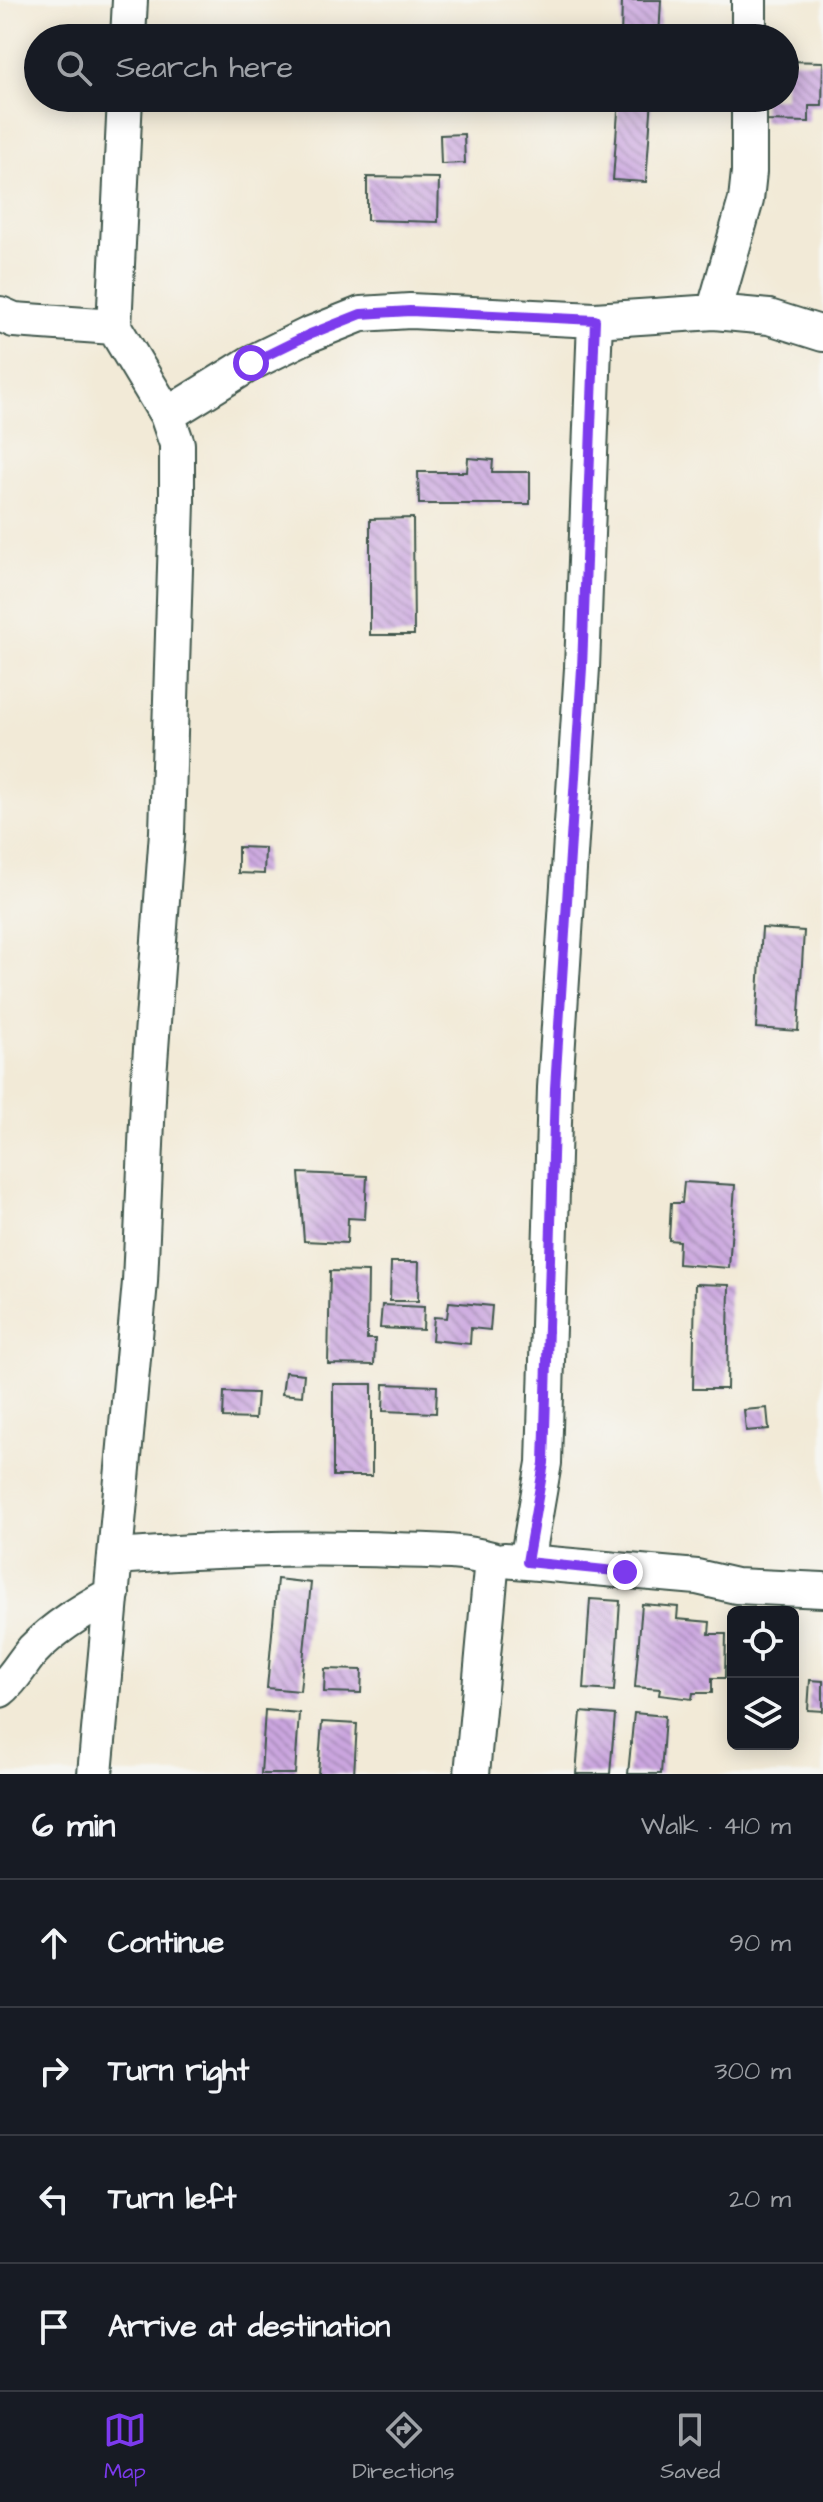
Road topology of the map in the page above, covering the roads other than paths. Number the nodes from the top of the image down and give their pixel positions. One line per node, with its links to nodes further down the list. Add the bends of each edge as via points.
1 (130, 0): 3 (street)
2 (749, 0): 4 (street)
3 (129, 24)
4 (749, 24)
5 (124, 112): 10 (street)
6 (749, 112): 7 (street, via 746,200)
7 (714, 312): 9 (street); 11 (street, via 769,317)
8 (0, 314): 10 (street, via 14,320)
9 (595, 320): 12 (street, via 410,311 361,314 251,363); 15 (street, via 582,668 555,1088 544,1463)
10 (114, 327): 12 (street)
11 (823, 334)
12 (167, 415): 13 (street, via 177,444 167,832 140,1282)
13 (115, 1557): 14 (street, via 343,1548 453,1552); 17 (street)
14 (492, 1559): 15 (street); 20 (street)
15 (527, 1562): 16 (street, via 697,1577 748,1587)
16 (823, 1590)
17 (112, 1594): 18 (street, via 34,1650); 19 (street)
18 (0, 1690)
19 (95, 1774)
20 (472, 1774)

